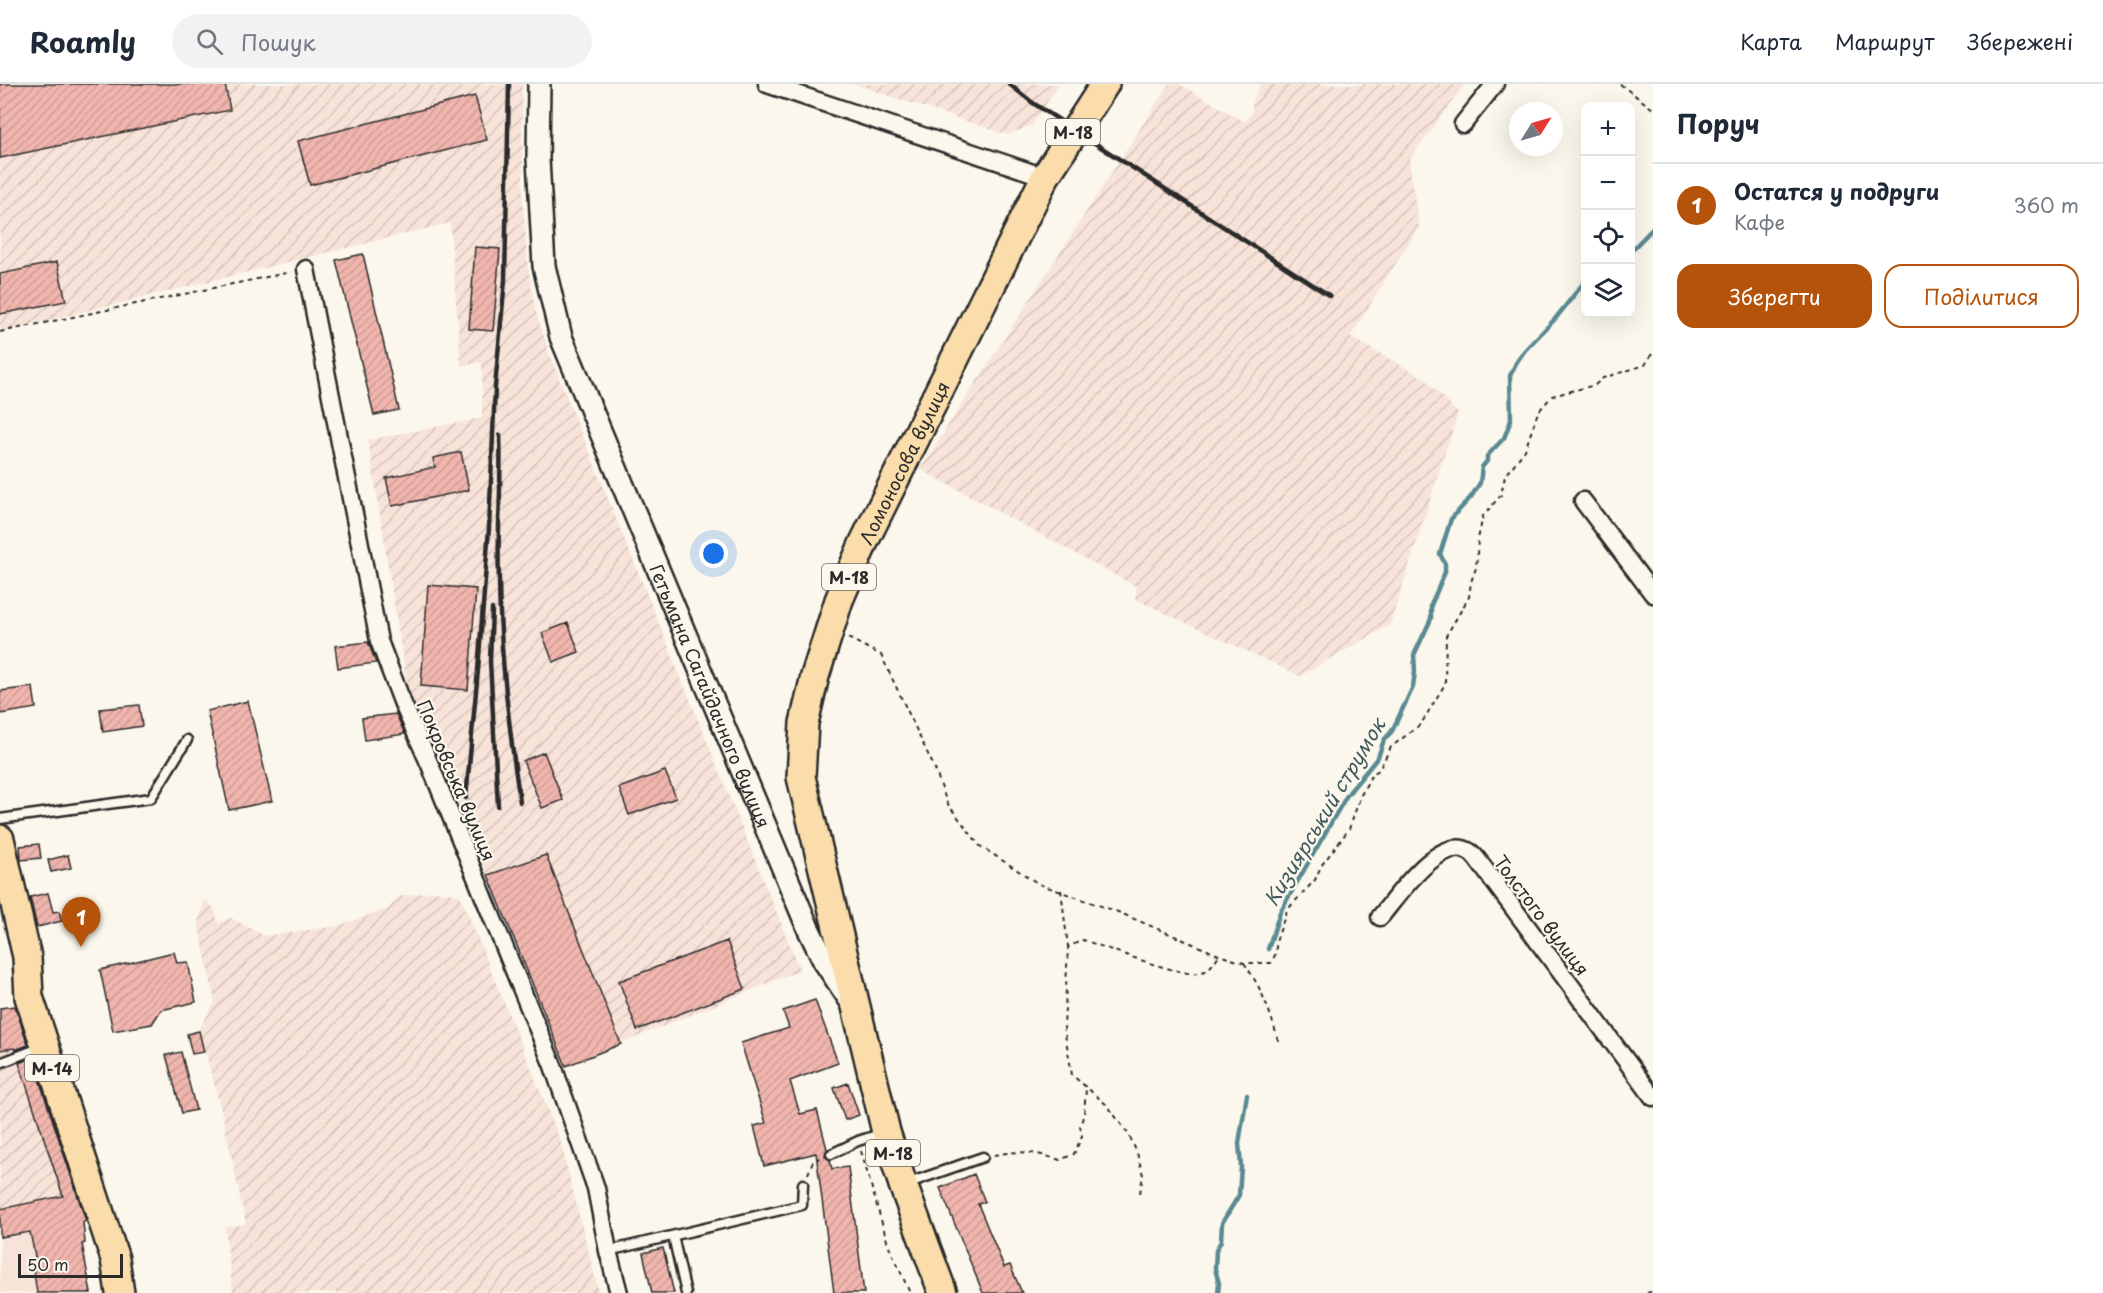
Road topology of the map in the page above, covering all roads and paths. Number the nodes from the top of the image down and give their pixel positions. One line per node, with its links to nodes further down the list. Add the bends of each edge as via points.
1 (538, 84): 23 (street, Гетьмана Сагайдачного вулиця, via 544,266 561,337 808,928)
2 (767, 84): 8 (street)
3 (1495, 84): 7 (street)
4 (1620, 84): 6 (path)
5 (1101, 85): 8 (highway, Ломоносова вулиця / М-18)
6 (1653, 109)
7 (1463, 124)
8 (1045, 177): 14 (highway, Ломоносова вулиця / М-18, via 864,542)
9 (306, 269): 10 (path); 37 (street, Покровська вулиця, via 379,641 554,1066 596,1188)
10 (0, 332)
11 (1653, 352): 22 (path, via 1645,365 1603,378 1595,385 1552,396 1538,412 1525,450 1505,476 1501,495 1483,516 1470,597 1446,636 1445,684 1421,724 1390,747 1361,795 1349,829 1315,880 1287,910 1271,963)
12 (1583, 501): 13 (street)
13 (1652, 591)
14 (830, 628): 18 (path, via 881,655 947,803 980,846 1040,884); 23 (highway, Ломоносова вулиця / М-18, via 804,723 801,777)
15 (187, 740): 16 (lane, via 151,798)
16 (0, 819)
17 (0, 838): 25 (highway, М-14, via 27,957 29,997)
18 (1061, 890): 20 (path); 21 (path)
19 (1380, 917): 28 (street, Толстого вулиця, via 1432,857 1453,848 1470,852)
20 (1068, 947): 21 (path, via 1083,940 1197,974 1210,968); 27 (path, via 1064,1028 1072,1075)
21 (1219, 955): 22 (path)
22 (1244, 963): 24 (path, via 1265,998)
23 (856, 1008): 29 (highway, Гетьмана Сагайдачного вулиця / М-18)
24 (1279, 1044)
25 (45, 1046): 26 (lane); 39 (highway, М-14, via 115,1259)
26 (0, 1063)
27 (1086, 1088): 32 (path, via 1082,1136 1074,1154 1060,1160 1032,1151); 35 (path, via 1107,1105 1129,1135 1143,1175)
28 (1653, 1097)
29 (886, 1132): 30 (lane); 34 (highway, Гетьмана Сагайдачного вулиця / М-18)
30 (858, 1141): 31 (lane); 42 (path, via 888,1244)
31 (831, 1154)
32 (983, 1157): 34 (lane)
33 (803, 1185): 36 (lane, via 802,1204)
34 (903, 1185): 43 (highway, Гетьмана Сагайдачного вулиця / М-18)
35 (1140, 1193)
36 (673, 1236): 37 (lane); 41 (lane)
37 (608, 1251): 40 (street, Покровська вулиця)
38 (1653, 1291): 44 (path)
39 (120, 1293)
40 (619, 1293)
41 (686, 1293)
42 (910, 1293)
43 (943, 1293)
44 (1647, 1293)

